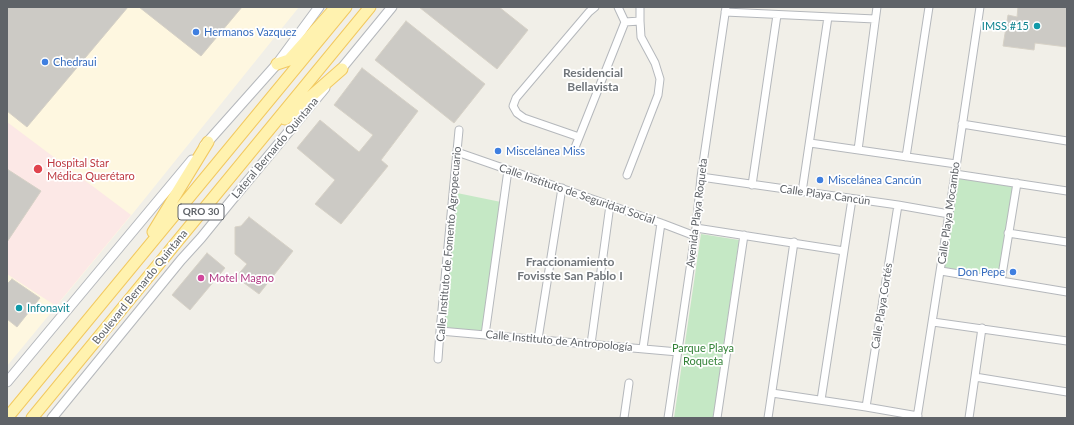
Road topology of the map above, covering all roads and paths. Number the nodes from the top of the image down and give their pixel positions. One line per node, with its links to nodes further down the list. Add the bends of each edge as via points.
1 (319, 7): 18 (street)
2 (336, 7): 18 (main road, via 289,60)
3 (346, 7): 53 (main road, Boulevard Bernardo Quintana / QRO 30)
4 (370, 7): 25 (main road, Boulevard Bernardo Quintana / QRO 30)
5 (392, 7): 19 (street, Lateral Bernardo Quintana)
6 (595, 7): 22 (street, via 516,98 513,106 524,118)
7 (618, 7): 17 (street)
8 (640, 7): 16 (street)
9 (877, 7): 15 (street)
10 (929, 7): 30 (street)
11 (980, 7): 20 (street, Calle Playa Mocambo)
12 (726, 10): 13 (street); 35 (street, Avenida Playa Roqueta)
13 (777, 15): 14 (street); 37 (street)
14 (828, 17): 15 (street); 26 (street)
15 (875, 19): 28 (street)
16 (640, 21): 17 (street); 33 (street, via 641,37 655,63 660,79 658,95)
17 (625, 22): 22 (street)
18 (277, 64): 24 (street)
19 (342, 69): 25 (main road); 77 (street, Lateral Bernardo Quintana)
20 (962, 124): 23 (street); 31 (street, Calle Playa Mocambo)
21 (459, 130): 29 (street, Calle Instituto de Fomento Agropecuario)
22 (579, 137): 27 (street)
23 (1067, 141)
24 (208, 142): 53 (main road); 68 (street)
25 (259, 142): 76 (main road, Boulevard Bernardo Quintana / QRO 30)
26 (810, 143): 28 (street); 40 (street)
27 (574, 150)
28 (858, 150): 30 (street)
29 (457, 152): 32 (street, Calle Instituto de Seguridad Social); 59 (street, Calle Instituto de Fomento Agropecuario)
30 (906, 157): 31 (street)
31 (956, 164): 34 (street, Calle Playa Mocambo)
32 (508, 170): 38 (street, Calle Instituto de Seguridad Social); 60 (street)
33 (627, 174)
34 (955, 174): 36 (street); 44 (street, Calle Playa Mocambo)
35 (701, 177): 37 (street, Calle Playa Cancún); 46 (street, Avenida Playa Roqueta)
36 (1017, 183): 39 (street); 47 (street)
37 (752, 185): 40 (street, Calle Playa Cancún)
38 (562, 188): 42 (street, Calle Instituto de Seguridad Social); 61 (street)
39 (1067, 191)
40 (802, 192): 41 (street, Calle Playa Cancún)
41 (852, 199): 43 (street, Calle Playa Cancún); 52 (street)
42 (610, 205): 45 (street, Calle Instituto de Seguridad Social); 63 (street)
43 (898, 205): 44 (street, Calle Playa Cancún); 73 (street, Calle Playa Cortés)
44 (949, 214): 54 (street, Calle Playa Mocambo)
45 (661, 223): 49 (street, Calle Instituto de Seguridad Social); 64 (street)
46 (696, 228): 48 (street); 49 (street, Avenida Playa Roqueta)
47 (1008, 233): 51 (street); 55 (street)
48 (744, 235): 50 (street); 80 (street)
49 (695, 236): 65 (street, Avenida Playa Roqueta)
50 (794, 242): 52 (street); 71 (street)
51 (1067, 242)
52 (844, 250): 72 (street)
53 (134, 265): 75 (main road, Boulevard Bernardo Quintana / QRO 30)
54 (940, 271): 55 (street); 57 (street, Calle Playa Mocambo)
55 (1001, 281): 56 (street)
56 (1067, 292)
57 (933, 322): 58 (street); 74 (street, Calle Playa Mocambo)
58 (982, 328): 62 (street); 67 (street)
59 (440, 331): 60 (street, Calle Instituto de Antropología); 66 (street, Calle Instituto de Fomento Agropecuario)
60 (485, 335): 61 (street, Calle Instituto de Antropología)
61 (538, 339): 63 (street, Calle Instituto de Antropología)
62 (1067, 341)
63 (591, 344): 64 (street, Calle Instituto de Antropología)
64 (643, 348): 65 (street, Calle Instituto de Antropología)
65 (678, 352): 79 (street, Avenida Playa Roqueta)
66 (438, 359)
67 (975, 378): 70 (street); 82 (street)
68 (7, 382)
69 (629, 383): 78 (street)
70 (1067, 392)
71 (772, 393): 72 (street); 81 (street)
72 (820, 400): 73 (street)
73 (866, 407): 74 (street)
74 (917, 417)
75 (7, 418)
76 (32, 418)
77 (52, 418)
78 (624, 418)
79 (668, 418)
80 (717, 418)
81 (768, 418)
82 (969, 418)

